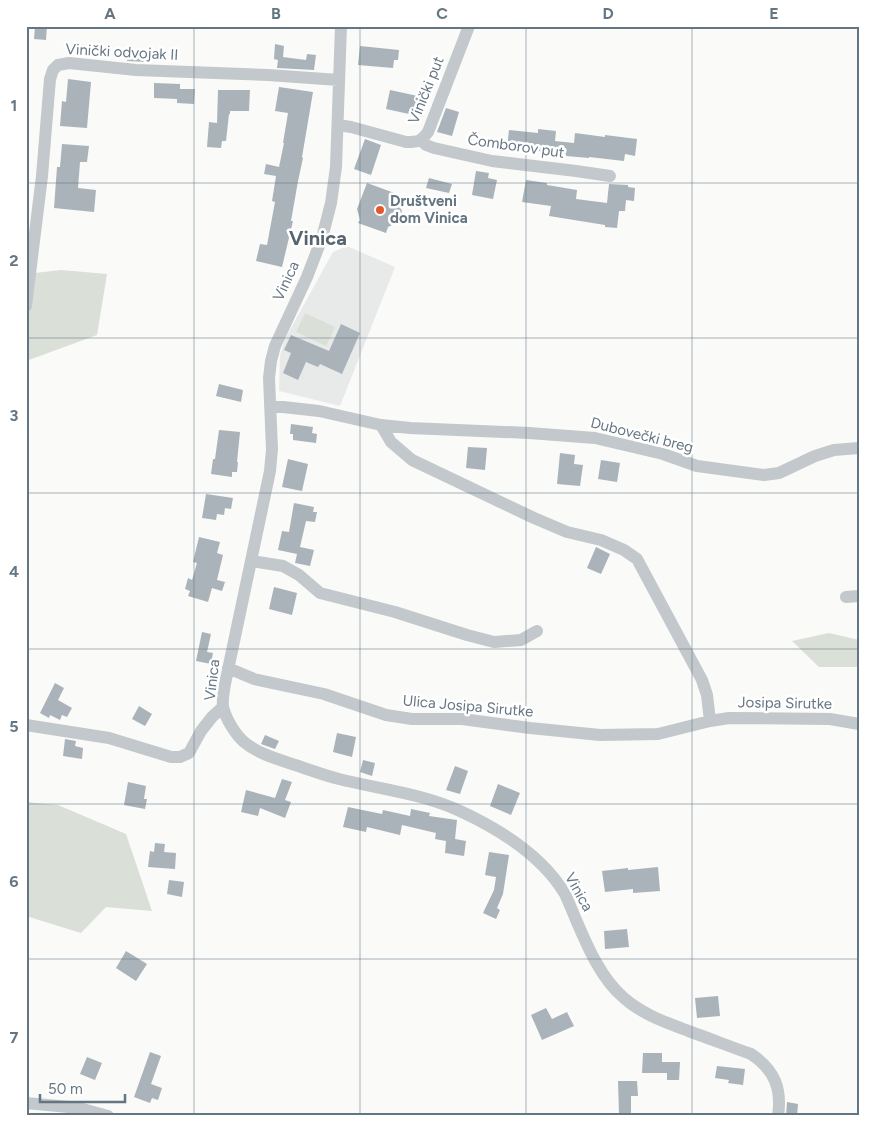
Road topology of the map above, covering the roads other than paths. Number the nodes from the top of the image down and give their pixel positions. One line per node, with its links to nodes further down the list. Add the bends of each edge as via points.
1 (342, 26): 3 (street, Vinica)
2 (470, 26): 5 (street, Vinički put, via 428,132)
3 (338, 80): 4 (street, Vinica); 7 (street, Vinički odvojak II, via 136,70 69,63 58,65 50,79)
4 (338, 125): 5 (street, Vinički put, via 406,142); 8 (street, Vinica, via 334,184 326,224 316,256 274,346 269,378)
5 (421, 140): 6 (street, Čomborov put, via 434,148 492,161)
6 (610, 176)
7 (26, 306)
8 (270, 407): 9 (street, Dubovečki breg, via 319,411); 11 (street, Vinica, via 270,464)
9 (382, 425): 10 (street, Dubovečki breg, via 596,438 697,466 764,475 779,473 834,450); 15 (street, via 391,442 412,460 534,518 567,532 601,540 637,559 702,680)
10 (859, 448)
11 (252, 561): 12 (street, via 283,566 320,593 395,612 467,636 494,642 521,640); 13 (street, Vinica)
12 (537, 631)
13 (228, 668): 14 (street, Vinica); 15 (street, Ulica Josipa Sirutke, via 254,679 324,694 386,715 412,719 462,719 600,735 658,734)
14 (224, 707): 17 (street, via 212,717 189,753 180,757 109,738); 20 (street, Vinica, via 236,732 257,750 339,779 429,799 492,826 528,852 549,872 565,894 599,968 610,984 624,998 659,1020 752,1054 761,1061 778,1086)
15 (710, 721): 16 (street, Josipa Sirutke, via 729,718 830,719)
16 (859, 724)
17 (26, 725)
18 (26, 1103): 19 (street, via 79,1108)
19 (108, 1116)
20 (778, 1116)

